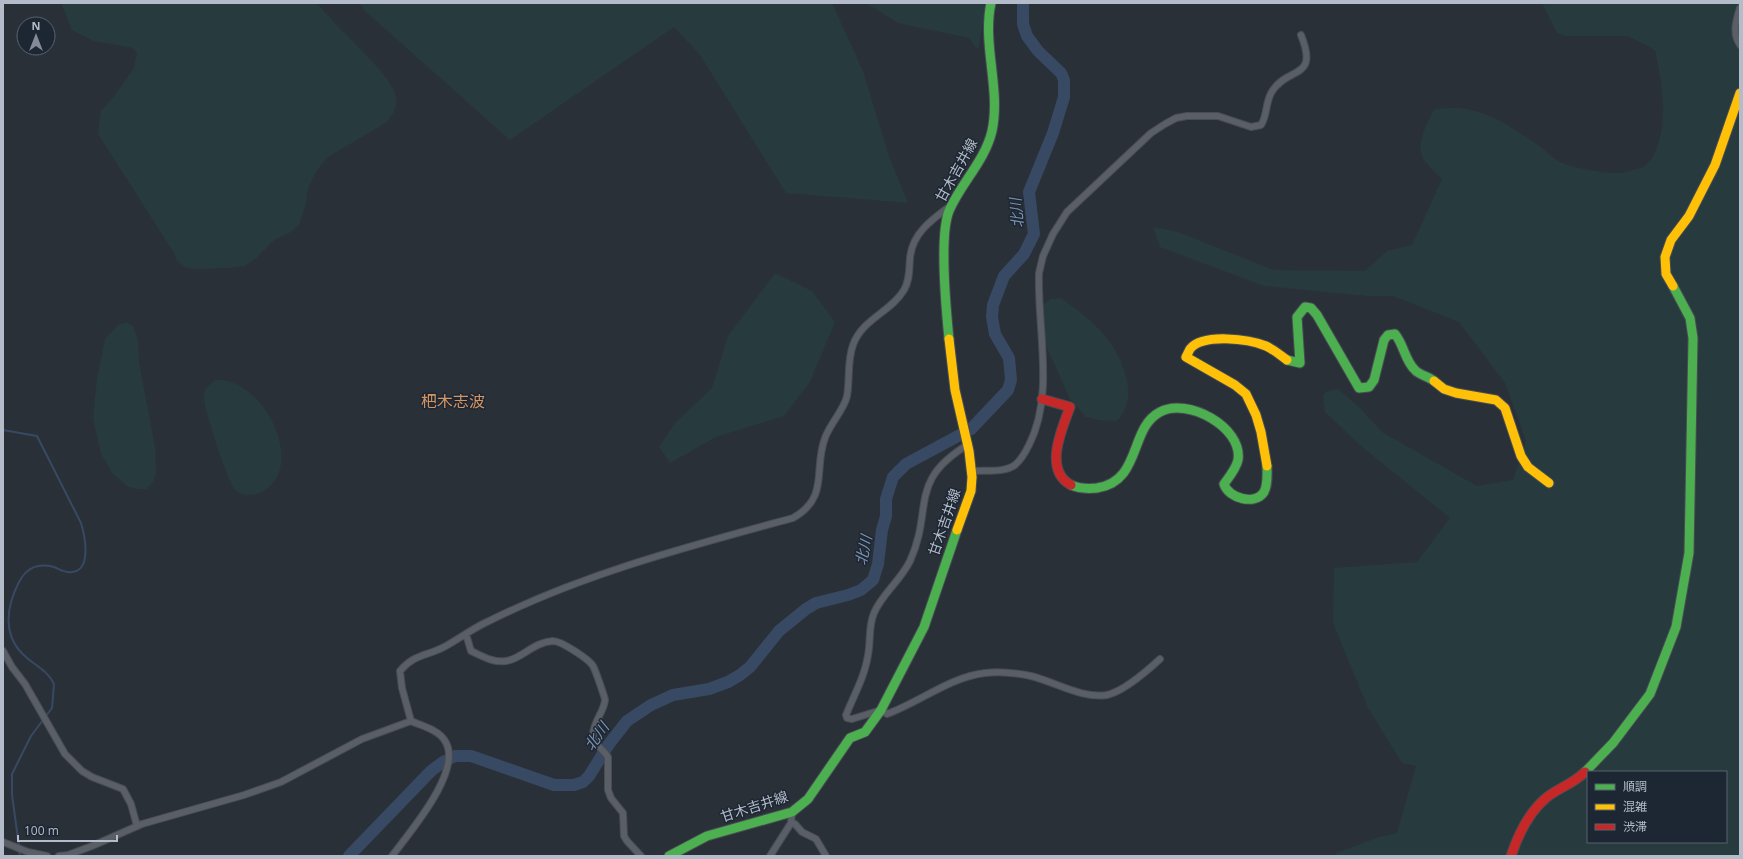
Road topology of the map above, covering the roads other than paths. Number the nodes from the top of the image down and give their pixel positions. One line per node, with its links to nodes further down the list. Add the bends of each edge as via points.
1 (991, 3): 6 (street, 甘木吉井線, via 988,47 995,107 991,132 983,152)
2 (1740, 8): 4 (street, via 1735,25 1736,40)
3 (1301, 35): 7 (street, via 1306,48 1305,65 1298,73 1273,89 1261,125 1251,127 1218,116 1176,118 1152,133 1087,192 1060,222 1039,273)
4 (1740, 45)
5 (1740, 93): 27 (street, via 1715,165 1689,216 1671,240 1665,257 1666,274 1690,318 1693,338 1689,553 1676,626 1650,694 1613,743 1578,779 1546,798 1532,813 1518,836)
6 (949, 207): 8 (street, 甘木吉井線, via 945,222 944,245 948,327 955,390); 11 (street, via 929,221 921,231 910,256 909,279 904,290 859,332 853,344 849,357 847,397 832,421 822,448 816,493 801,513 793,518 637,562 597,576 503,614)
7 (1042, 399): 9 (street, via 1034,436 1019,461 1005,469); 10 (street, via 1070,406 1058,442 1057,454 1058,471 1068,484 1080,488 1096,488 1114,481 1122,475 1132,460 1148,423 1159,412 1171,407 1187,407 1199,411 1222,426 1238,449 1238,459 1224,488 1229,494 1239,498 1257,498 1264,494 1268,487 1268,471 1253,404 1240,389 1186,357 1191,348 1201,342 1244,340 1266,346 1292,363 1300,363 1297,317 1305,307 1317,315 1359,388 1369,387 1374,380 1384,340 1388,335 1395,334 1416,372 1429,377 1444,389 1496,400 1505,408 1521,456 1528,467)
8 (969, 444): 9 (street, 甘木吉井線); 14 (street, via 944,462 934,473 927,486 918,534 909,562 877,608 870,626 864,674 846,715 852,719)
9 (973, 471): 14 (street, 甘木吉井線, via 971,491 924,627)
10 (1549, 483)
11 (466, 634): 15 (street, via 443,647 417,656 400,671 402,688); 23 (street, via 471,651 494,661 506,661 544,642 556,641 582,656 593,666 605,694 605,702 593,733 594,741 608,757 608,790 623,813 624,836)
12 (3, 651): 18 (street, via 65,754 92,777 123,789 131,804)
13 (1160, 659): 14 (street, via 1133,681 1108,695 1093,695 1030,676 986,673 960,680 887,714)
14 (881, 710): 16 (street, 甘木吉井線, via 865,732 850,738 808,799)
15 (412, 721): 18 (street, via 362,739 281,782); 22 (street, via 434,731 445,740 449,749 448,766 444,779 430,803)
16 (792, 812): 17 (street); 24 (street, 甘木吉井線, via 707,836)
17 (791, 823): 25 (street); 26 (street, via 816,839)
18 (137, 826): 21 (street, via 92,846)
19 (3, 842): 20 (street)
20 (47, 856)
21 (59, 856)
22 (392, 856)
23 (641, 856)
24 (669, 856)
25 (770, 856)
26 (826, 856)
27 (1511, 856)

